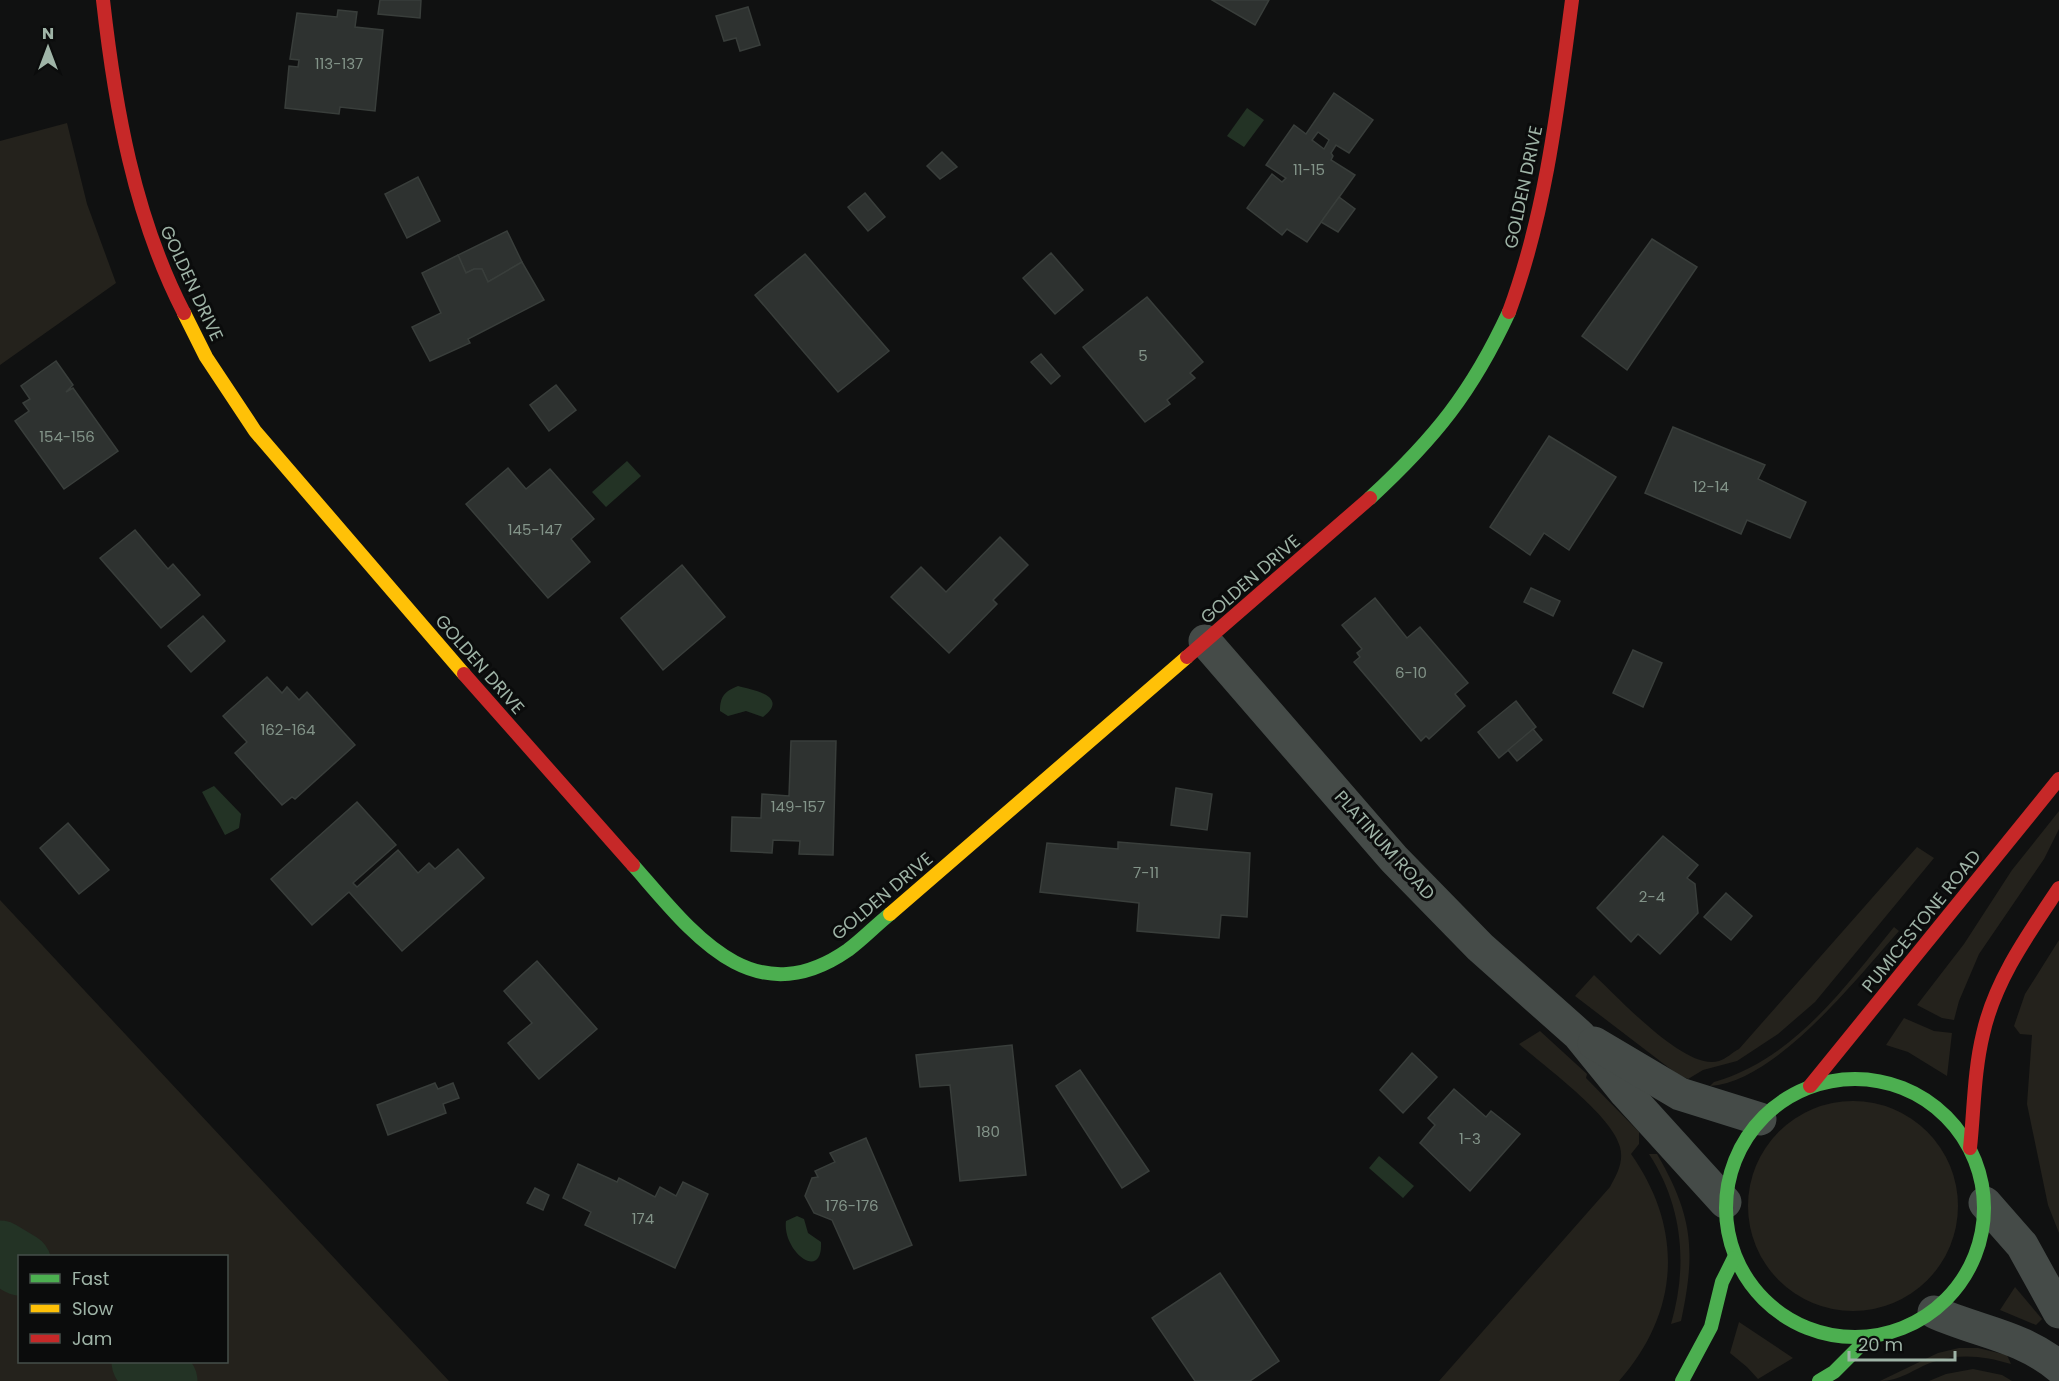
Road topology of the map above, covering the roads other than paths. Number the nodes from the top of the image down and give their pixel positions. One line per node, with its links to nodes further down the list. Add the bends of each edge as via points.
1 (103, 0): 3 (street, GOLDEN DRIVE, via 125,152 145,222 170,286 236,406 291,476 693,934 721,957 747,969 771,974 797,973 848,950)
2 (1572, 0): 3 (street, GOLDEN DRIVE, via 1549,167 1535,231 1509,309 1461,401 1417,455)
3 (1205, 640): 6 (street, PLATINUM ROAD, via 1394,859 1480,947)
4 (2059, 779): 7 (street, PUMICESTONE ROAD)
5 (2059, 888): 9 (street, via 2000,985 1987,1018 1978,1061)
6 (1579, 1035): 8 (street, PLATINUM ROAD, via 1680,1094); 10 (street, PLATINUM ROAD)
7 (1810, 1086): 8 (street, via 1783,1100); 9 (street, via 1846,1079 1884,1082 1919,1096 1948,1118)
8 (1760, 1119): 10 (street, via 1742,1144 1730,1171)
9 (1970, 1148): 11 (street, via 1981,1175)
10 (1725, 1202): 12 (street, via 1726,1230)
11 (1985, 1203): 13 (street, via 1980,1245 1962,1282); 14 (street, via 2022,1245)
12 (1734, 1258): 15 (street, via 1756,1294 1789,1320 1827,1335); 17 (street, via 1722,1282 1711,1327)
13 (1934, 1312): 15 (street, via 1903,1329); 16 (street, via 1966,1326 2004,1335 2040,1351)
14 (2059, 1312)
15 (1869, 1337): 18 (street, via 1834,1372)
16 (2059, 1367)
17 (1682, 1381)
18 (1819, 1381)

